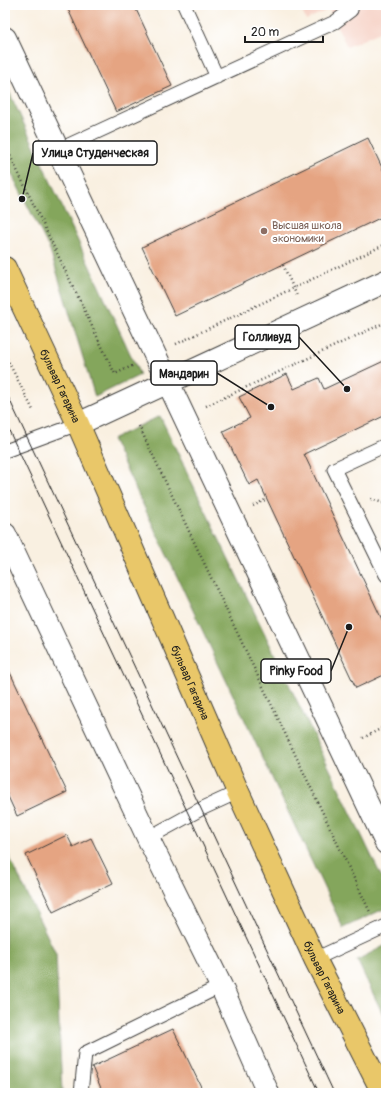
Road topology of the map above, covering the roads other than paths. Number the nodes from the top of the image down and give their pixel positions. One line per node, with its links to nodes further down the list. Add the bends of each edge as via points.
1 (184, 5): 4 (lane)
2 (352, 5): 4 (lane, via 351,10 335,22)
3 (5, 38): 5 (street)
4 (217, 76): 5 (lane)
5 (58, 150): 8 (street)
6 (5, 268): 9 (main road, бульвар Гагарина)
7 (386, 281): 8 (street)
8 (168, 383): 9 (street); 16 (street)
9 (78, 424): 11 (lane); 14 (main road, бульвар Гагарина)
10 (386, 445): 13 (lane, via 334,469)
11 (5, 451)
12 (5, 534): 15 (street)
13 (386, 575)
14 (238, 792): 15 (lane); 18 (main road, бульвар Гагарина)
15 (148, 838): 19 (street)
16 (386, 843)
17 (386, 926): 18 (lane)
18 (315, 959): 22 (main road, бульвар Гагарина)
19 (221, 986): 20 (lane, via 85,1053); 21 (street)
20 (81, 1093)
21 (268, 1093)
22 (383, 1093)

